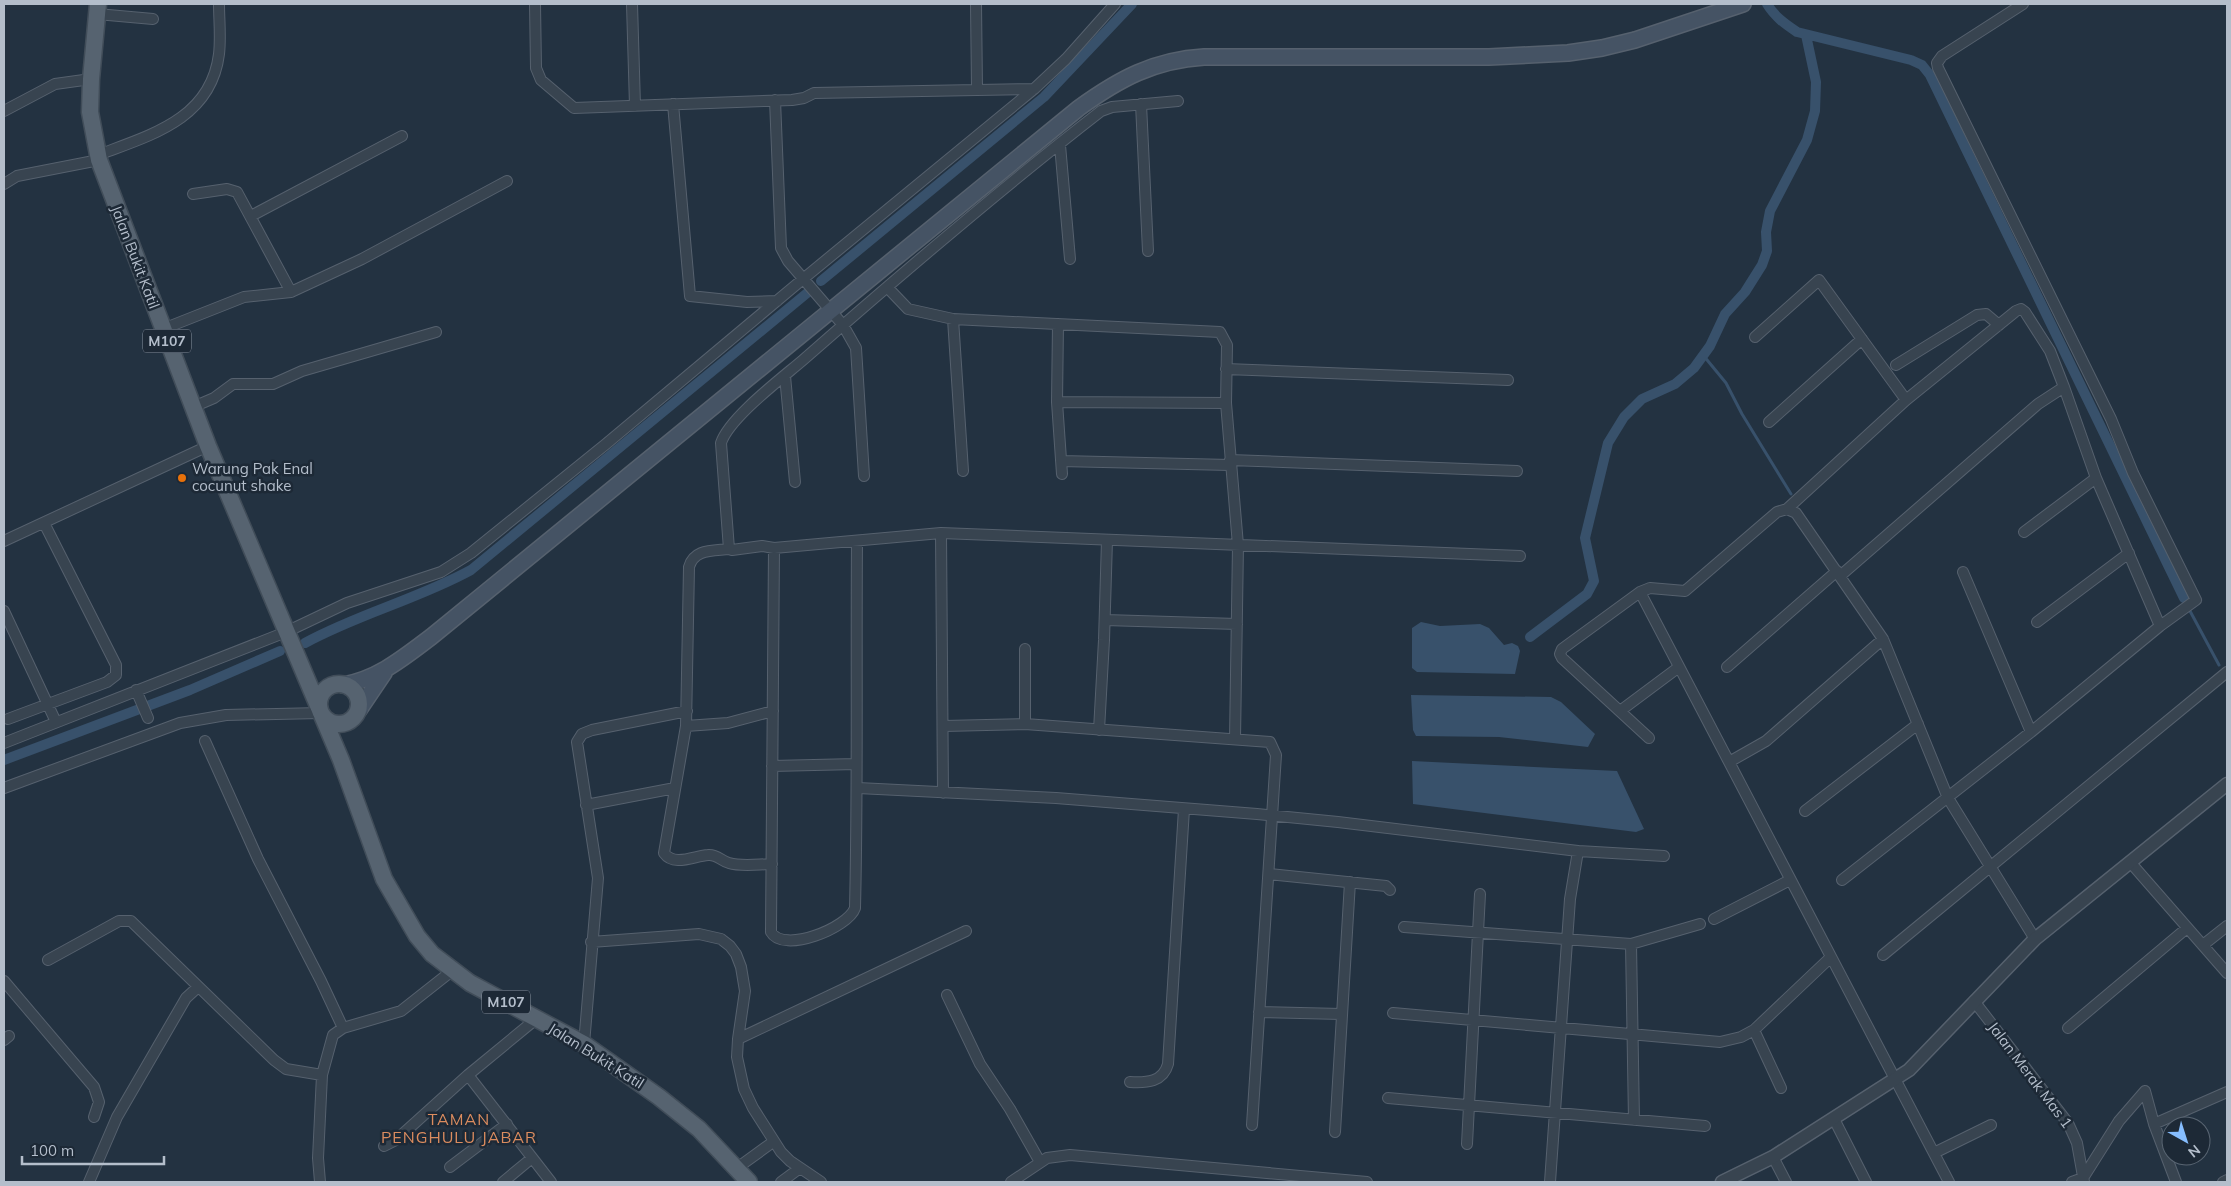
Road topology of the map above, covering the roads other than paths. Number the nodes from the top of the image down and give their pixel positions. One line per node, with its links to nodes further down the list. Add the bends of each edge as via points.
1 (219, 4): 21 (street, via 219,54 203,98 180,119)
2 (535, 4): 17 (street, via 536,68 541,80 574,108)
3 (632, 4): 17 (street)
4 (976, 4): 11 (street)
5 (1115, 4): 12 (street)
6 (1742, 4): 32 (main road, via 1634,40 1568,53 1489,58 1204,57 1163,62 1121,80 1079,108)
7 (2023, 4): 79 (street, via 1942,56 1937,63 1938,68 2196,600)
8 (97, 9): 9 (street); 10 (main road, Jalan Bukit Katil / M107)
9 (153, 19)
10 (91, 79): 18 (street, via 55,84); 21 (main road, Jalan Bukit Katil / M107, via 90,112)
11 (977, 89): 12 (street); 13 (street, via 814,93 799,100)
12 (1034, 89): 28 (street)
13 (775, 100): 15 (street); 28 (street, via 781,248)
14 (1178, 101): 16 (street)
15 (673, 104): 17 (street); 31 (street, via 690,296 748,302)
16 (1141, 104): 20 (street, via 1106,109); 26 (street)
17 (635, 106)
18 (4, 111)
19 (402, 136): 25 (street)
20 (1060, 145): 27 (street); 29 (street)
21 (98, 158): 23 (street, via 17,176); 37 (main road, Jalan Bukit Katil / M107)
22 (507, 181): 30 (street, via 362,259)
23 (4, 184)
24 (194, 194): 25 (street, via 233,190 240,195)
25 (251, 216): 30 (street)
26 (1148, 251)
27 (1070, 259)
28 (803, 279): 31 (street); 32 (street)
29 (887, 287): 33 (street, via 908,309); 35 (street)
30 (291, 292): 37 (street, via 244,297)
31 (777, 301): 80 (street, via 471,553 441,572 348,603)
32 (831, 311): 35 (street); 86 (main road)
33 (953, 319): 34 (street); 54 (street)
34 (1058, 324): 42 (street, via 1220,332 1227,345); 47 (street)
35 (843, 325): 43 (street); 57 (street, via 856,348)
36 (1999, 325): 41 (street, via 1986,314 1977,316); 45 (street, via 2016,311 2026,312 2050,351); 46 (street)
37 (163, 330): 49 (main road, Jalan Bukit Katil / M107)
38 (436, 332): 49 (street, via 302,371 273,384 233,384 214,398)
39 (1755, 337): 40 (street, via 1819,280)
40 (1862, 339): 46 (street); 50 (street)
41 (1896, 365)
42 (1226, 369): 44 (street); 48 (street)
43 (785, 376): 59 (street); 69 (street, via 723,436 721,450)
44 (1508, 380)
45 (2064, 387): 58 (street); 73 (street, via 2038,404)
46 (1906, 400): 60 (street)
47 (1056, 402): 48 (street); 52 (street)
48 (1226, 402): 53 (street)
49 (193, 407): 51 (main road, Jalan Bukit Katil / M107)
50 (1769, 422)
51 (208, 446): 61 (street); 80 (main road, Jalan Bukit Katil / M107)
52 (1061, 461): 53 (street); 56 (street)
53 (1230, 462): 55 (street); 67 (street)
54 (963, 471)
55 (1517, 471)
56 (1062, 474)
57 (864, 476)
58 (2096, 478): 62 (street); 70 (street)
59 (795, 482)
60 (1787, 509): 73 (street, via 1796,513); 74 (street, via 1777,512 1685,591 1650,588)
61 (44, 523): 65 (street); 90 (street, via 116,665 116,674 107,682)
62 (2024, 532)
63 (941, 533): 64 (street); 66 (street); 102 (street)
64 (1107, 540): 67 (street); 76 (street)
65 (4, 541)
66 (856, 542): 68 (street); 111 (street)
67 (1238, 545): 71 (street); 78 (street)
68 (774, 548): 69 (street); 92 (street)
69 (729, 549): 91 (street, via 697,554 689,567)
70 (2129, 553): 77 (street); 79 (street)
71 (1520, 556)
72 (1963, 572): 104 (street)
73 (1839, 574): 81 (street); 85 (street)
74 (1640, 592): 84 (street); 93 (street, via 1562,649 1560,654)
75 (4, 611): 90 (street)
76 (1105, 620): 78 (street); 103 (street)
77 (2037, 622)
78 (1237, 624): 106 (street)
79 (2160, 626): 104 (street)
80 (286, 632): 83 (main road, Jalan Bukit Katil / M107); 89 (street)
81 (1883, 639): 100 (street); 110 (street, via 1766,741)
82 (1025, 649): 99 (street)
83 (301, 665): 88 (main road, via 309,674); 94 (main road, M107)
84 (1679, 667): 93 (street); 110 (street)
85 (1727, 667)
86 (387, 670): 88 (main road); 95 (main road)
87 (2227, 672): 127 (street)
88 (340, 685): 94 (main road, via 322,695); 95 (main road, via 355,691)
89 (136, 690): 96 (street); 98 (street)
90 (48, 704): 97 (street); 98 (street)
91 (687, 711): 101 (street); 119 (street, via 582,734 577,747)
92 (773, 711): 101 (street, via 728,723); 112 (street)
93 (1620, 711): 105 (street)
94 (321, 713): 95 (main road, via 329,722 340,724 351,721); 109 (main road, M107); 114 (street, via 226,715 180,723)
95 (357, 713): 109 (main road, via 345,740)
96 (148, 718)
97 (8, 720)
98 (56, 722): 108 (street)
99 (1024, 724): 102 (street); 103 (street)
100 (1918, 724): 118 (street); 121 (street)
101 (686, 726): 115 (street)
102 (944, 726): 117 (street)
103 (1099, 730): 106 (street)
104 (2031, 732): 118 (street)
105 (1649, 738)
106 (1234, 739): 122 (street, via 1270,742 1274,746)
107 (205, 741): 160 (street, via 258,859)
108 (4, 743)
109 (341, 760): 149 (main road, Jalan Bukit Katil / M107, via 384,879 417,936 432,954)
110 (1730, 762): 129 (street)
111 (856, 764): 112 (street); 116 (street)
112 (772, 766): 126 (street)
113 (2227, 784): 125 (street)
114 (4, 788)
115 (675, 788): 119 (street); 126 (street, via 664,847 667,857 680,860 708,855 731,864)
116 (858, 788): 117 (street); 126 (street, via 855,908 849,917 811,938 774,938)
117 (943, 793): 120 (street)
118 (1948, 798): 127 (street); 130 (street)
119 (586, 805): 143 (street, via 598,878)
120 (1184, 809): 122 (street); 170 (street, via 1168,1064 1166,1071 1152,1082)
121 (1805, 811)
122 (1274, 816): 123 (street); 128 (street)
123 (1578, 851): 124 (street); 142 (street)
124 (1664, 856)
125 (2130, 862): 138 (street); 141 (street)
126 (772, 864)
127 (1990, 866): 141 (street); 146 (street)
128 (1269, 874): 131 (street); 155 (street)
129 (1790, 880): 134 (street); 147 (street)
130 (1842, 880)
131 (1350, 882): 132 (street, via 1386,886); 157 (street)
132 (1390, 890)
133 (1480, 894): 140 (street)
134 (1714, 919)
135 (1700, 924): 144 (street)
136 (2227, 926): 145 (street)
137 (1404, 927): 140 (street)
138 (2187, 928): 145 (street); 161 (street)
139 (966, 931): 165 (street)
140 (1479, 933): 142 (street); 159 (street)
141 (2034, 939): 154 (street)
142 (1567, 940): 144 (street); 162 (street)
143 (592, 942): 165 (street, via 699,934 721,939 736,954 746,991); 166 (street)
144 (1631, 944): 164 (street)
145 (2203, 945): 150 (street)
146 (1883, 955)
147 (1831, 957): 163 (street); 169 (street)
148 (48, 960): 152 (street, via 119,921 131,921)
149 (453, 970): 158 (main road, Jalan Bukit Katil / M107, via 470,983); 160 (street, via 401,1011)
150 (2227, 974)
151 (4, 981): 176 (street, via 94,1087 98,1102)
152 (198, 987): 167 (street, via 280,1064 298,1072); 197 (street, via 186,998 117,1117)
153 (947, 995): 191 (street, via 980,1064)
154 (1974, 1001): 169 (street); 195 (street, Jalan Merak Mas 1, via 2068,1123 2077,1143)
155 (1260, 1012): 157 (street); 181 (street)
156 (1393, 1012): 159 (street)
157 (1341, 1014): 184 (street)
158 (536, 1019): 166 (main road, Jalan Bukit Katil / M107); 168 (street)
159 (1473, 1021): 162 (street); 174 (street)
160 (343, 1028): 167 (street, via 333,1035)
161 (2068, 1028)
162 (1560, 1029): 164 (street); 175 (street)
163 (1754, 1030): 164 (street, via 1720,1042); 171 (street)
164 (1632, 1034): 178 (street)
165 (738, 1039): 185 (street, via 737,1057 744,1089)
166 (584, 1044): 193 (main road, Jalan Bukit Katil / M107, via 660,1097 699,1129)
167 (322, 1075): 198 (street)
168 (468, 1075): 179 (street); 187 (street, via 396,1140)
169 (1896, 1080): 177 (street); 188 (street)
170 (1130, 1082)
171 (1781, 1088)
172 (2227, 1092): 180 (street)
173 (1388, 1098): 174 (street)
174 (1469, 1104): 175 (street); 186 (street)
175 (1554, 1114): 178 (street); 206 (street)
176 (94, 1117)
177 (1834, 1119): 189 (street); 209 (street)
178 (1634, 1120): 183 (street)
179 (506, 1124): 190 (street); 192 (street)
180 (2154, 1124): 195 (street, via 2145,1090 2119,1121); 212 (street)
181 (1252, 1125)
182 (1991, 1125): 188 (street)
183 (1704, 1126)
184 (1335, 1132)
185 (773, 1142): 193 (street); 194 (street)
186 (1467, 1144)
187 (384, 1146)
188 (1934, 1153): 210 (street)
189 (1774, 1157): 207 (street); 208 (street)
190 (532, 1158): 199 (street); 200 (street)
191 (1040, 1162): 204 (street); 205 (street, via 1054,1156 1070,1155)
192 (450, 1167)
193 (737, 1168): 201 (main road, Jalan Bukit Katil / M107)
194 (800, 1168): 202 (street); 203 (street)
195 (2083, 1180): 211 (street)
196 (2227, 1180): 213 (street)
197 (89, 1182)
198 (320, 1182)
199 (503, 1182)
200 (552, 1182)
201 (749, 1182)
202 (781, 1182)
203 (820, 1182)
204 (1011, 1182)
205 (1367, 1182)
206 (1550, 1182)
207 (1722, 1182)
208 (1786, 1182)
209 (1866, 1182)
210 (1949, 1182)
211 (2072, 1182)
212 (2176, 1182)
213 (2222, 1182)

